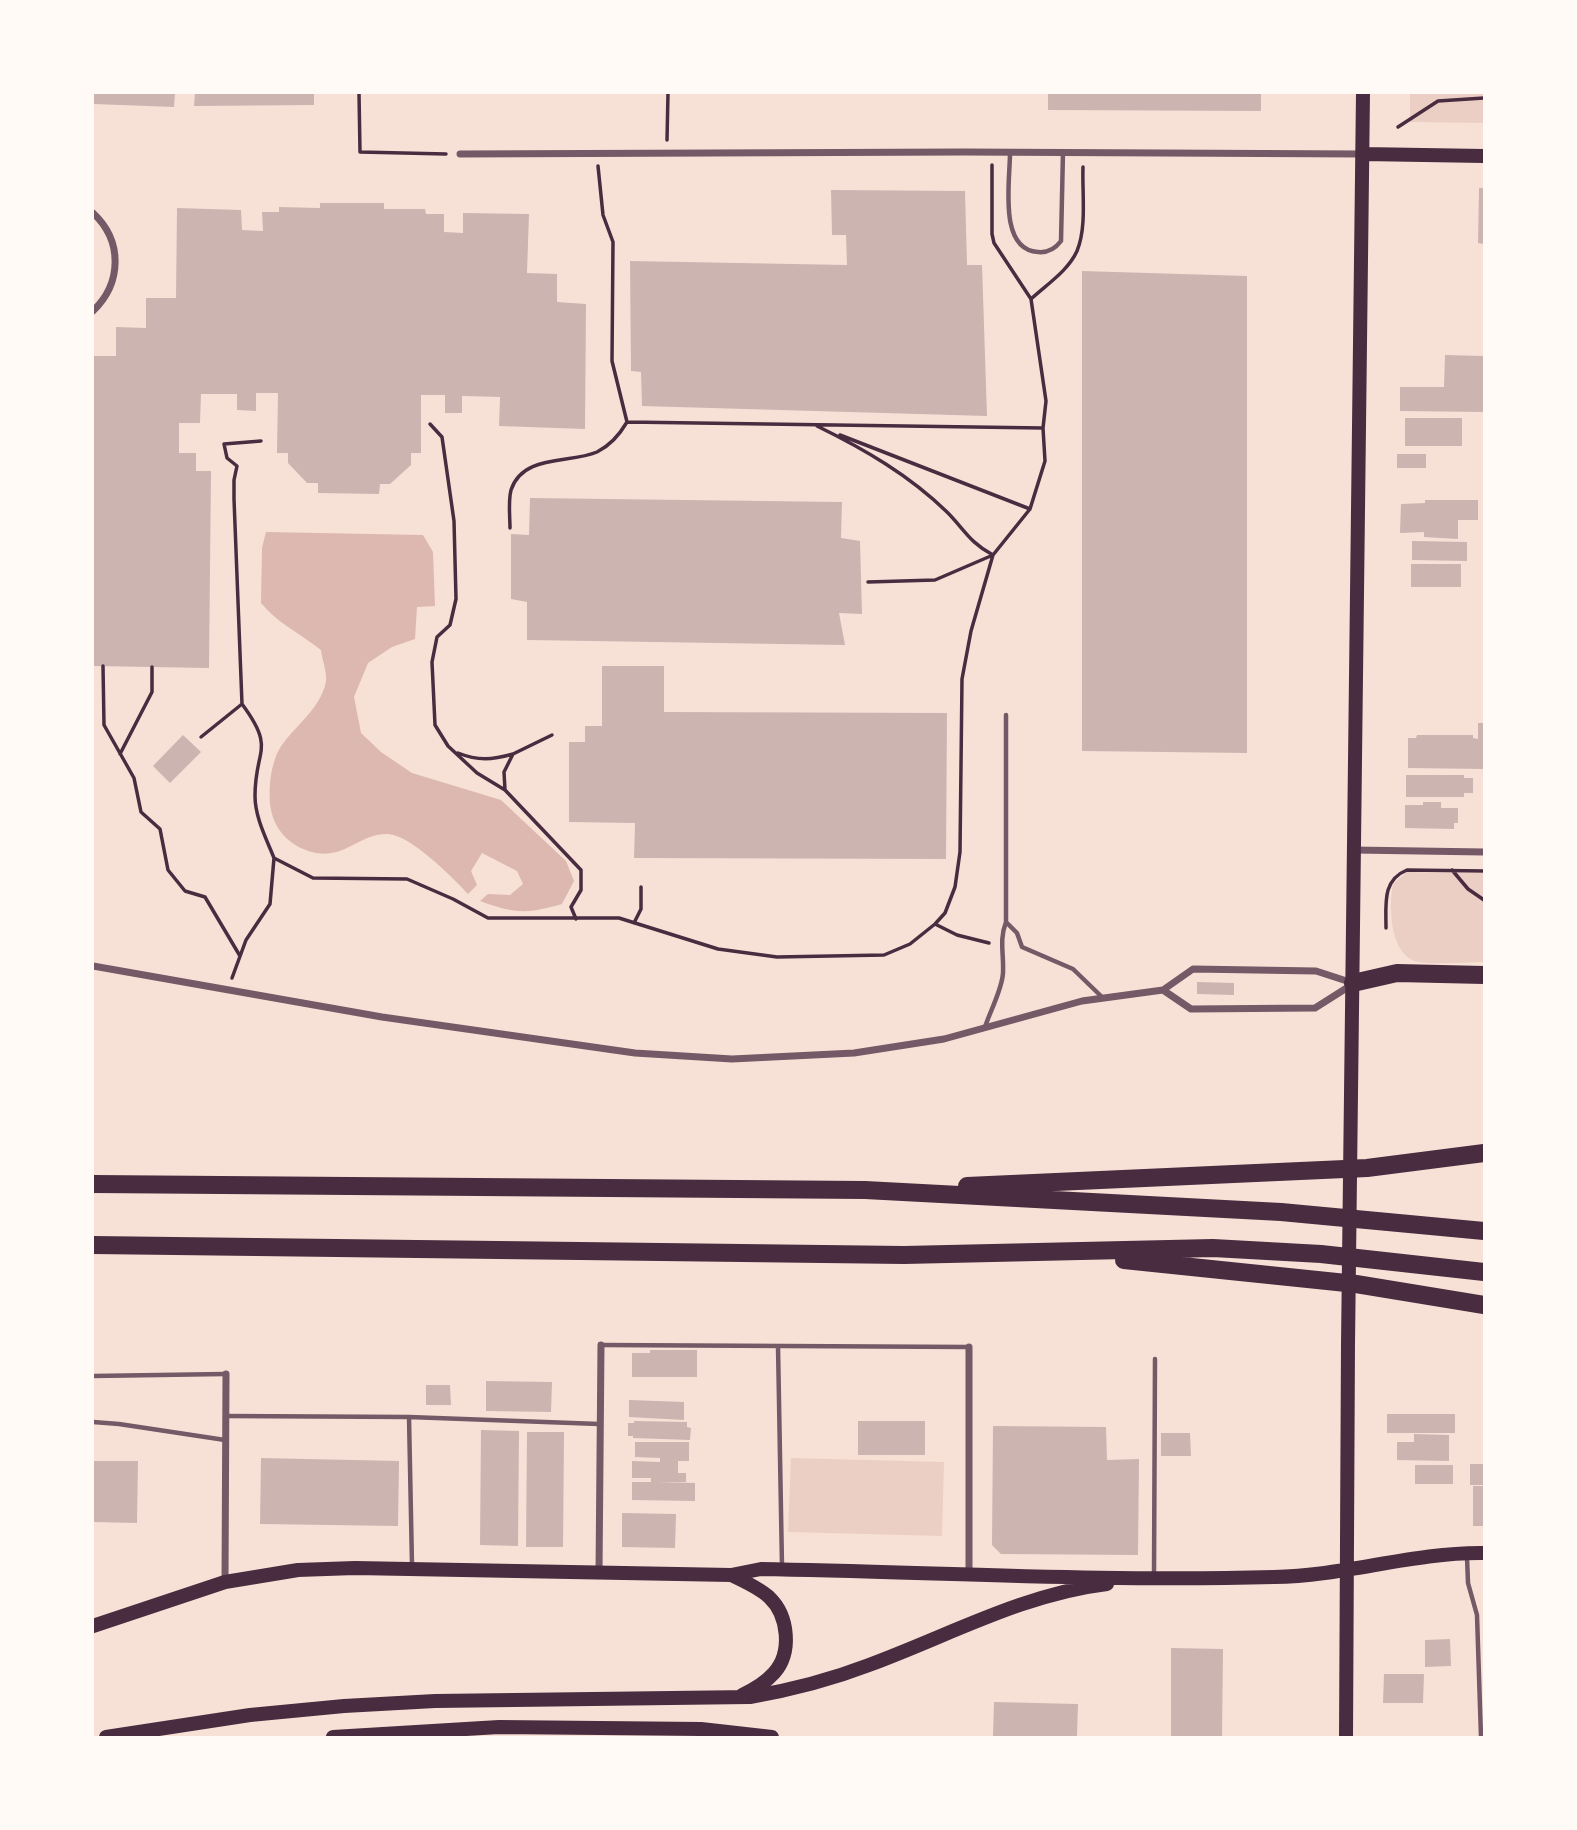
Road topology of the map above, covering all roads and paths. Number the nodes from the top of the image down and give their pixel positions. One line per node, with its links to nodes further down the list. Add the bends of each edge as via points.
1 (359, 93): 11 (path, via 360,152)
2 (668, 93): 10 (path)
3 (1363, 93): 12 (main road)
4 (1484, 98): 5 (path, via 1438,101)
5 (1398, 127)
6 (992, 152): 7 (street); 10 (street); 19 (path, via 992,234 1001,256 1031,299 1046,401)
7 (1010, 152): 8 (street); 8 (lane, via 1011,231 1025,250 1044,252 1061,241)
8 (1063, 152): 12 (street)
9 (598, 153): 10 (street); 11 (street); 16 (path, via 603,215 613,242 612,361)
10 (667, 153)
11 (460, 154)
12 (1363, 154): 13 (main road); 35 (main road)
13 (1484, 156)
14 (93, 213): 15 (street, via 109,233 116,261 106,297)
15 (93, 311)
16 (627, 422): 18 (path); 22 (path, via 620,434 597,452 521,473 511,490)
17 (430, 424): 31 (path, via 442,437 454,521 456,599 450,625 437,637 432,662 435,725)
18 (815, 425): 19 (path); 21 (path); 23 (path, via 898,472 946,512 976,546)
19 (1043, 428): 21 (path, via 1045,461)
20 (261, 441): 27 (path, via 224,444 227,457 237,466 234,499)
21 (1030, 509): 23 (path)
22 (510, 528)
23 (993, 555): 24 (path, via 935,580); 45 (path, via 962,679 957,875 945,913)
24 (868, 582)
25 (103, 666): 32 (path, via 104,726)
26 (152, 667): 32 (path, via 152,692)
27 (242, 704): 30 (path); 37 (path, via 263,743 255,796)
28 (1006, 715): 43 (lane)
29 (552, 735): 33 (path)
30 (201, 737)
31 (454, 751): 33 (path, via 474,760); 34 (path, via 477,773)
32 (120, 754): 48 (path, via 134,778 141,812 160,829 168,870 185,891 205,897)
33 (513, 754): 34 (path, via 503,772)
34 (505, 790): 42 (path, via 581,870 581,890 571,907)
35 (1353, 850): 36 (street); 51 (main road)
36 (1484, 852)
37 (274, 858): 42 (path, via 313,878 407,879 488,918); 48 (path, via 270,904)
38 (1452, 870): 39 (path); 41 (path); 46 (path, via 1398,873 1386,895)
39 (1484, 871)
40 (641, 887): 44 (path, via 641,909)
41 (1484, 900)
42 (576, 919): 44 (path, via 619,918)
43 (1006, 922): 47 (lane); 54 (lane, via 1022,947 1073,969)
44 (634, 923): 45 (path, via 718,949 777,957 884,955 910,944)
45 (935, 924): 47 (path)
46 (1386, 928)
47 (1001, 946): 55 (lane, via 1003,975)
48 (240, 956): 52 (path)
49 (93, 966): 52 (street)
50 (1484, 975): 51 (highway, via 1397,973)
51 (1353, 983): 53 (street, via 1316,971 1193,969); 53 (street, via 1315,1008 1191,1009); 81 (main road)
52 (227, 990): 55 (street, via 635,1054 699,1058 876,1051)
53 (1163, 990): 54 (street)
54 (1102, 997): 55 (street)
55 (984, 1028)
56 (1484, 1153): 60 (highway, via 1367,1168)
57 (93, 1176): 58 (highway)
58 (154, 1183): 59 (highway); 60 (highway)
59 (93, 1184)
60 (866, 1190): 61 (highway, via 1282,1212)
61 (1484, 1231)
62 (93, 1245): 63 (highway, via 755,1254)
63 (1051, 1252): 64 (highway, via 1213,1248 1321,1254); 65 (highway, via 1356,1284)
64 (1484, 1272)
65 (1484, 1305)
66 (601, 1345): 67 (lane); 75 (street)
67 (778, 1346): 68 (lane); 80 (lane)
68 (969, 1347): 83 (street)
69 (1155, 1359): 85 (lane)
70 (226, 1374): 71 (lane); 72 (street)
71 (93, 1376)
72 (226, 1416): 73 (lane); 76 (street)
73 (409, 1417): 75 (lane); 79 (lane)
74 (93, 1422): 76 (lane)
75 (600, 1424): 82 (street)
76 (226, 1440): 86 (street)
77 (1467, 1553): 78 (main road); 81 (main road); 95 (lane, via 1468,1583 1477,1615)
78 (1484, 1553)
79 (412, 1569): 82 (main road); 86 (main road, via 298,1570)
80 (782, 1569): 83 (main road); 84 (main road)
81 (1346, 1570): 85 (main road, via 1305,1576); 94 (main road)
82 (599, 1573): 84 (main road)
83 (969, 1574): 85 (main road)
84 (731, 1575): 88 (main road, via 770,1598 780,1612 786,1640 783,1658 773,1674)
85 (1154, 1578): 88 (main road, via 1044,1597 821,1682)
86 (225, 1582): 87 (main road)
87 (93, 1626)
88 (729, 1699): 90 (main road, via 344,1706 260,1713)
89 (701, 1729): 91 (main road, via 499,1727); 92 (main road); 93 (main road)
90 (106, 1737)
91 (333, 1737)
92 (732, 1737)
93 (772, 1737)
94 (1346, 1737)
95 (1481, 1737)

